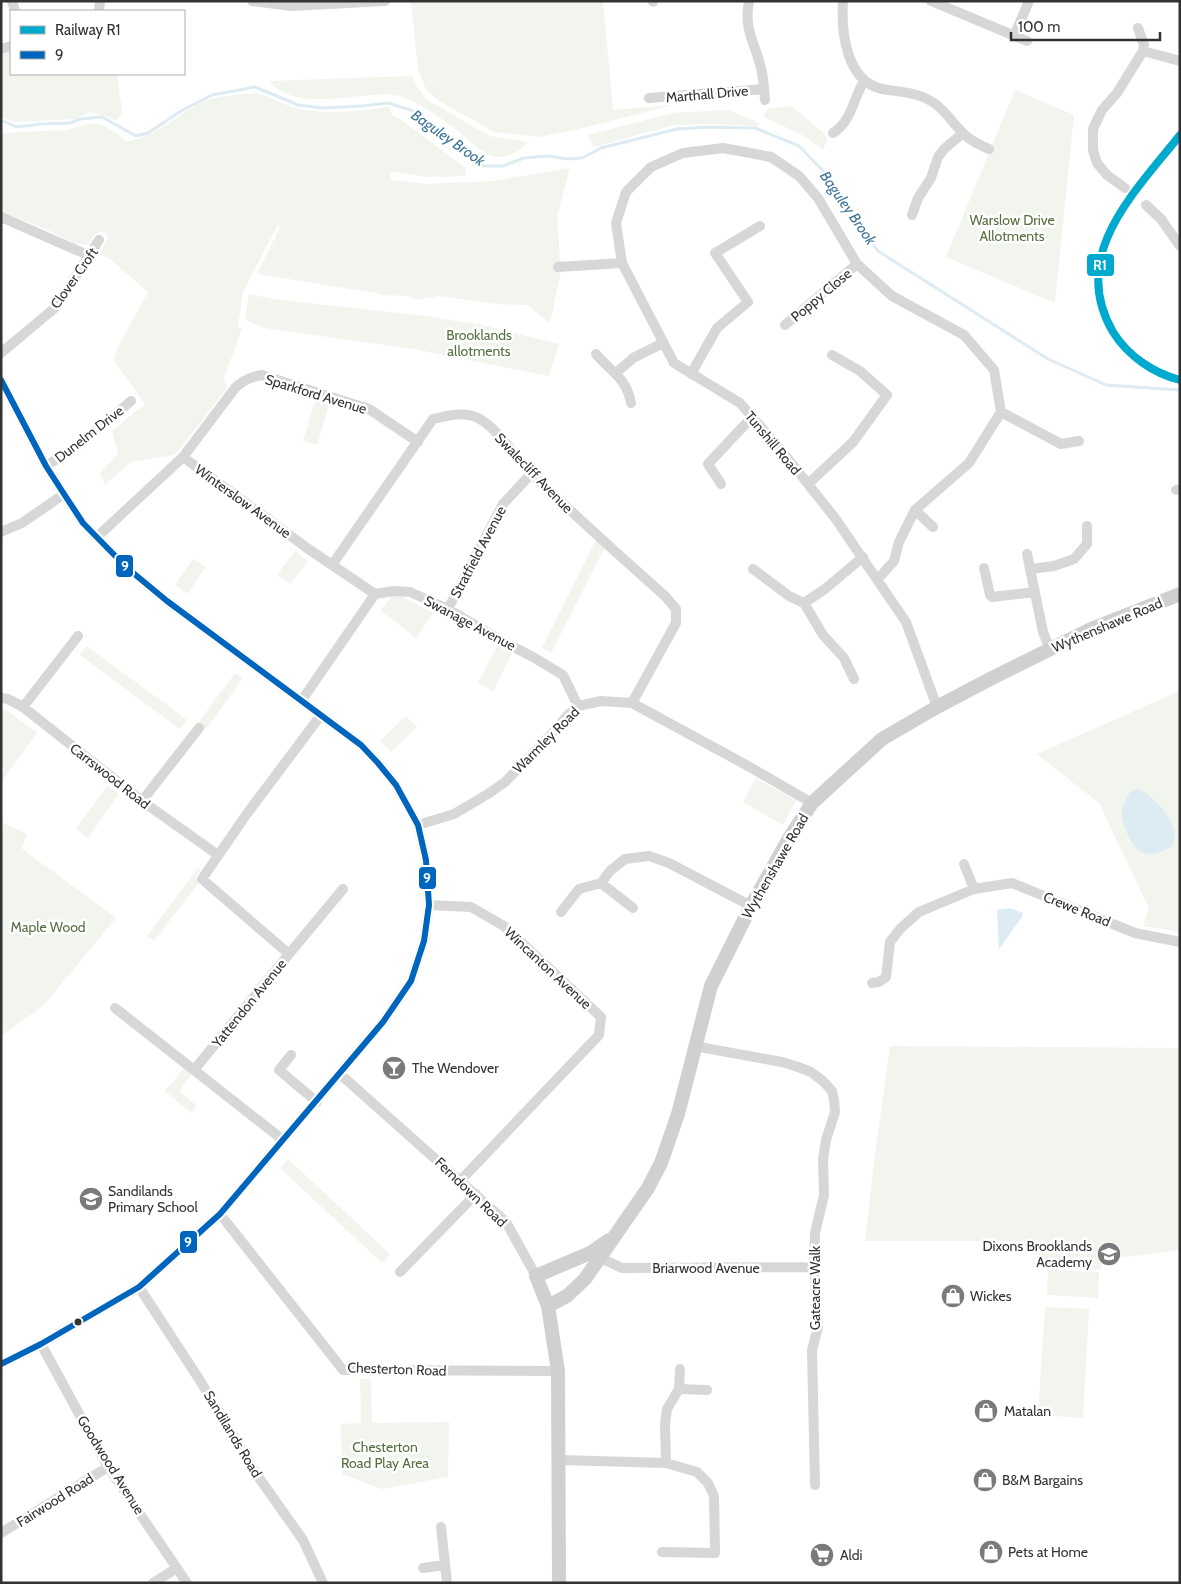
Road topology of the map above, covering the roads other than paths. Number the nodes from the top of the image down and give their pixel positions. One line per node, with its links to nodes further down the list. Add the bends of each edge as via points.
1 (252, 1): 2 (street, via 292,6)
2 (385, 1)
3 (749, 1): 13 (street, Marthall Drive, via 747,28)
4 (843, 1): 12 (street, via 843,22 850,57)
5 (931, 1): 8 (street)
6 (1029, 1): 8 (street)
7 (1138, 28): 10 (street)
8 (1014, 36): 9 (street)
9 (1027, 41)
10 (1143, 50): 11 (street); 19 (street, via 1117,93 1102,110 1093,129 1097,163)
11 (1180, 61)
12 (864, 81): 16 (street, via 845,124); 17 (street, via 877,88 922,96 942,109)
13 (764, 89): 14 (street, Marthall Drive); 15 (street, Marthall Drive)
14 (649, 98)
15 (765, 100)
16 (833, 133)
17 (962, 133): 18 (street); 21 (street, via 938,157)
18 (989, 149)
19 (1125, 188)
20 (1146, 205): 25 (street, via 1161,219)
21 (912, 215)
22 (1, 217): 26 (street)
23 (760, 226): 36 (street, via 715,253 748,302 717,328)
24 (99, 240): 26 (street, Clover Croft)
25 (1180, 246)
26 (90, 256): 32 (street, Clover Croft, via 56,307)
27 (622, 263): 28 (street, Tunshill Road, via 616,223 626,192 652,168 683,153 723,148 771,157 799,176 818,198); 29 (street); 31 (street, Tunshill Road)
28 (857, 264): 30 (street, Poppy Close); 40 (street, via 892,296 964,335 994,370)
29 (558, 267)
30 (785, 325)
31 (663, 343): 35 (street, via 633,358); 36 (street, Tunshill Road, via 674,363)
32 (1, 354)
33 (596, 354): 35 (street)
34 (832, 355): 48 (street, via 860,371 887,395 853,442)
35 (616, 373): 39 (street, via 629,392)
36 (691, 374): 41 (street, Tunshill Road, via 740,403)
37 (1, 380): 45 (street)
38 (131, 401): 45 (street, Dunelm Drive, via 80,444)
39 (631, 403)
40 (1001, 412): 42 (street, via 1060,444); 50 (street, via 969,463)
41 (752, 417): 47 (street, via 708,464); 48 (street, Tunshill Road)
42 (1079, 441)
43 (418, 442): 44 (street, Sparkford Avenue, via 370,409 262,376 251,377 235,388); 46 (street, Swalecliff Avenue, via 433,419 462,414 477,418 500,436); 57 (street, Swalecliff Avenue)
44 (183, 457): 54 (street, Winterslow Avenue); 57 (street, Winterslow Avenue)
45 (46, 466): 49 (street)
46 (531, 474): 66 (street, Stratfield Avenue, via 503,504); 72 (street, Swalecliff Avenue, via 676,609 676,623)
47 (722, 484)
48 (808, 484): 56 (street, Tunshill Road)
49 (64, 494): 53 (street, via 22,523); 54 (street, via 83,523)
50 (915, 510): 52 (street); 61 (street, via 899,542 894,561)
51 (1087, 526): 60 (street, via 1087,544 1074,559)
52 (933, 527)
53 (1, 532)
54 (97, 537): 71 (street, via 126,567 167,601)
55 (1027, 554): 60 (street)
56 (863, 557): 61 (street, Tunshill Road); 65 (street)
57 (332, 565): 63 (street, Winterslow Avenue)
58 (984, 568): 62 (street, via 992,597)
59 (753, 569): 65 (street)
60 (1031, 569): 62 (street)
61 (878, 580): 75 (street, Tunshill Road, via 906,622)
62 (1035, 592): 68 (street)
63 (375, 594): 66 (street, Swanage Avenue, via 410,592); 71 (street)
64 (1180, 594): 68 (main road, Wythenshawe Road)
65 (804, 603): 69 (street, via 823,635 844,658)
66 (448, 609): 73 (street, Swanage Avenue, via 563,675)
67 (78, 636): 74 (street)
68 (1050, 649): 75 (main road, Wythenshawe Road)
69 (854, 679)
70 (1, 698): 74 (street, Carrswood Road)
71 (302, 700): 76 (street)
72 (632, 703): 73 (street, Warmley Road, via 600,701); 79 (street, Warmley Road)
73 (578, 706): 80 (street, Warmley Road, via 494,790 454,814)
74 (23, 707): 78 (street, Carrswood Road)
75 (938, 708): 79 (main road, Wythenshawe Road, via 882,739)
76 (321, 715): 80 (street, via 361,745 378,763 396,785); 81 (street, Yattendon Avenue)
77 (199, 728): 78 (street)
78 (142, 801): 81 (street, Carrswood Road)
79 (812, 803): 87 (main road, Wythenshawe Road)
80 (418, 825): 86 (street, via 426,860)
81 (218, 855): 91 (street, Yattendon Avenue, via 202,879)
82 (964, 864): 85 (street)
83 (601, 883): 87 (street, via 625,859 648,856 669,863); 88 (street); 89 (street, via 579,889)
84 (343, 889): 91 (street)
85 (974, 889): 90 (street, Crewe Road, via 1012,882 1135,932); 92 (street, Crewe Road, via 919,912 900,929 890,942 886,977)
86 (428, 905): 97 (street, via 424,941 411,981 383,1022); 100 (street, Wincanton Avenue, via 471,907 504,926 600,1017 599,1035)
87 (751, 906): 94 (main road, Wythenshawe Road, via 711,986)
88 (633, 908)
89 (562, 912)
90 (1180, 942)
91 (289, 954): 96 (street, Yattendon Avenue)
92 (872, 983)
93 (115, 1008): 96 (street)
94 (694, 1046): 103 (main road, Wythenshawe Road, via 678,1114 661,1163 614,1237); 104 (street, Gateacre Walk, via 798,1067 823,1081 832,1091 835,1112 823,1159 824,1194 815,1233)
95 (291, 1055): 98 (street, via 279,1070)
96 (194, 1070): 99 (street)
97 (340, 1074): 98 (street); 100 (street, Ferndown Road)
98 (316, 1102): 99 (street)
99 (283, 1140): 102 (street)
100 (461, 1180): 101 (street, Ferndown Road)
101 (476, 1194): 105 (street); 106 (street, Ferndown Road, via 506,1222)
102 (220, 1214): 107 (street); 112 (street, Chesterton Road, via 343,1370)
103 (595, 1256): 104 (street, Briarwood Avenue, via 622,1268); 106 (main road); 108 (main road, Wythenshawe Road, via 585,1279 567,1296)
104 (814, 1267): 118 (street, Gateacre Walk, via 818,1327 812,1350)
105 (400, 1272)
106 (536, 1276): 108 (main road, Ferndown Road)
107 (139, 1287): 109 (street); 127 (street, Sandilands Road, via 256,1474 303,1540)
108 (548, 1306): 112 (main road, Ferndown Road)
109 (41, 1344): 110 (street); 117 (street, Goodwood Avenue)
110 (1, 1364)
111 (680, 1369): 113 (street)
112 (558, 1371): 115 (main road, Ferndown Road)
113 (679, 1390): 114 (street); 116 (street, via 667,1409)
114 (707, 1390)
115 (560, 1460): 116 (street); 129 (main road, Ferndown Road)
116 (666, 1463): 121 (street, via 697,1472 708,1483 714,1496 714,1552)
117 (108, 1467): 120 (street, Fairwood Road); 123 (street, Goodwood Avenue)
118 (815, 1485)
119 (441, 1526): 122 (street)
120 (1, 1533)
121 (662, 1552)
122 (445, 1565): 124 (street); 128 (street)
123 (178, 1568): 125 (street); 126 (street, Goodwood Avenue)
124 (422, 1568)
125 (154, 1583)
126 (187, 1583)
127 (323, 1583)
128 (447, 1583)
129 (559, 1583)

